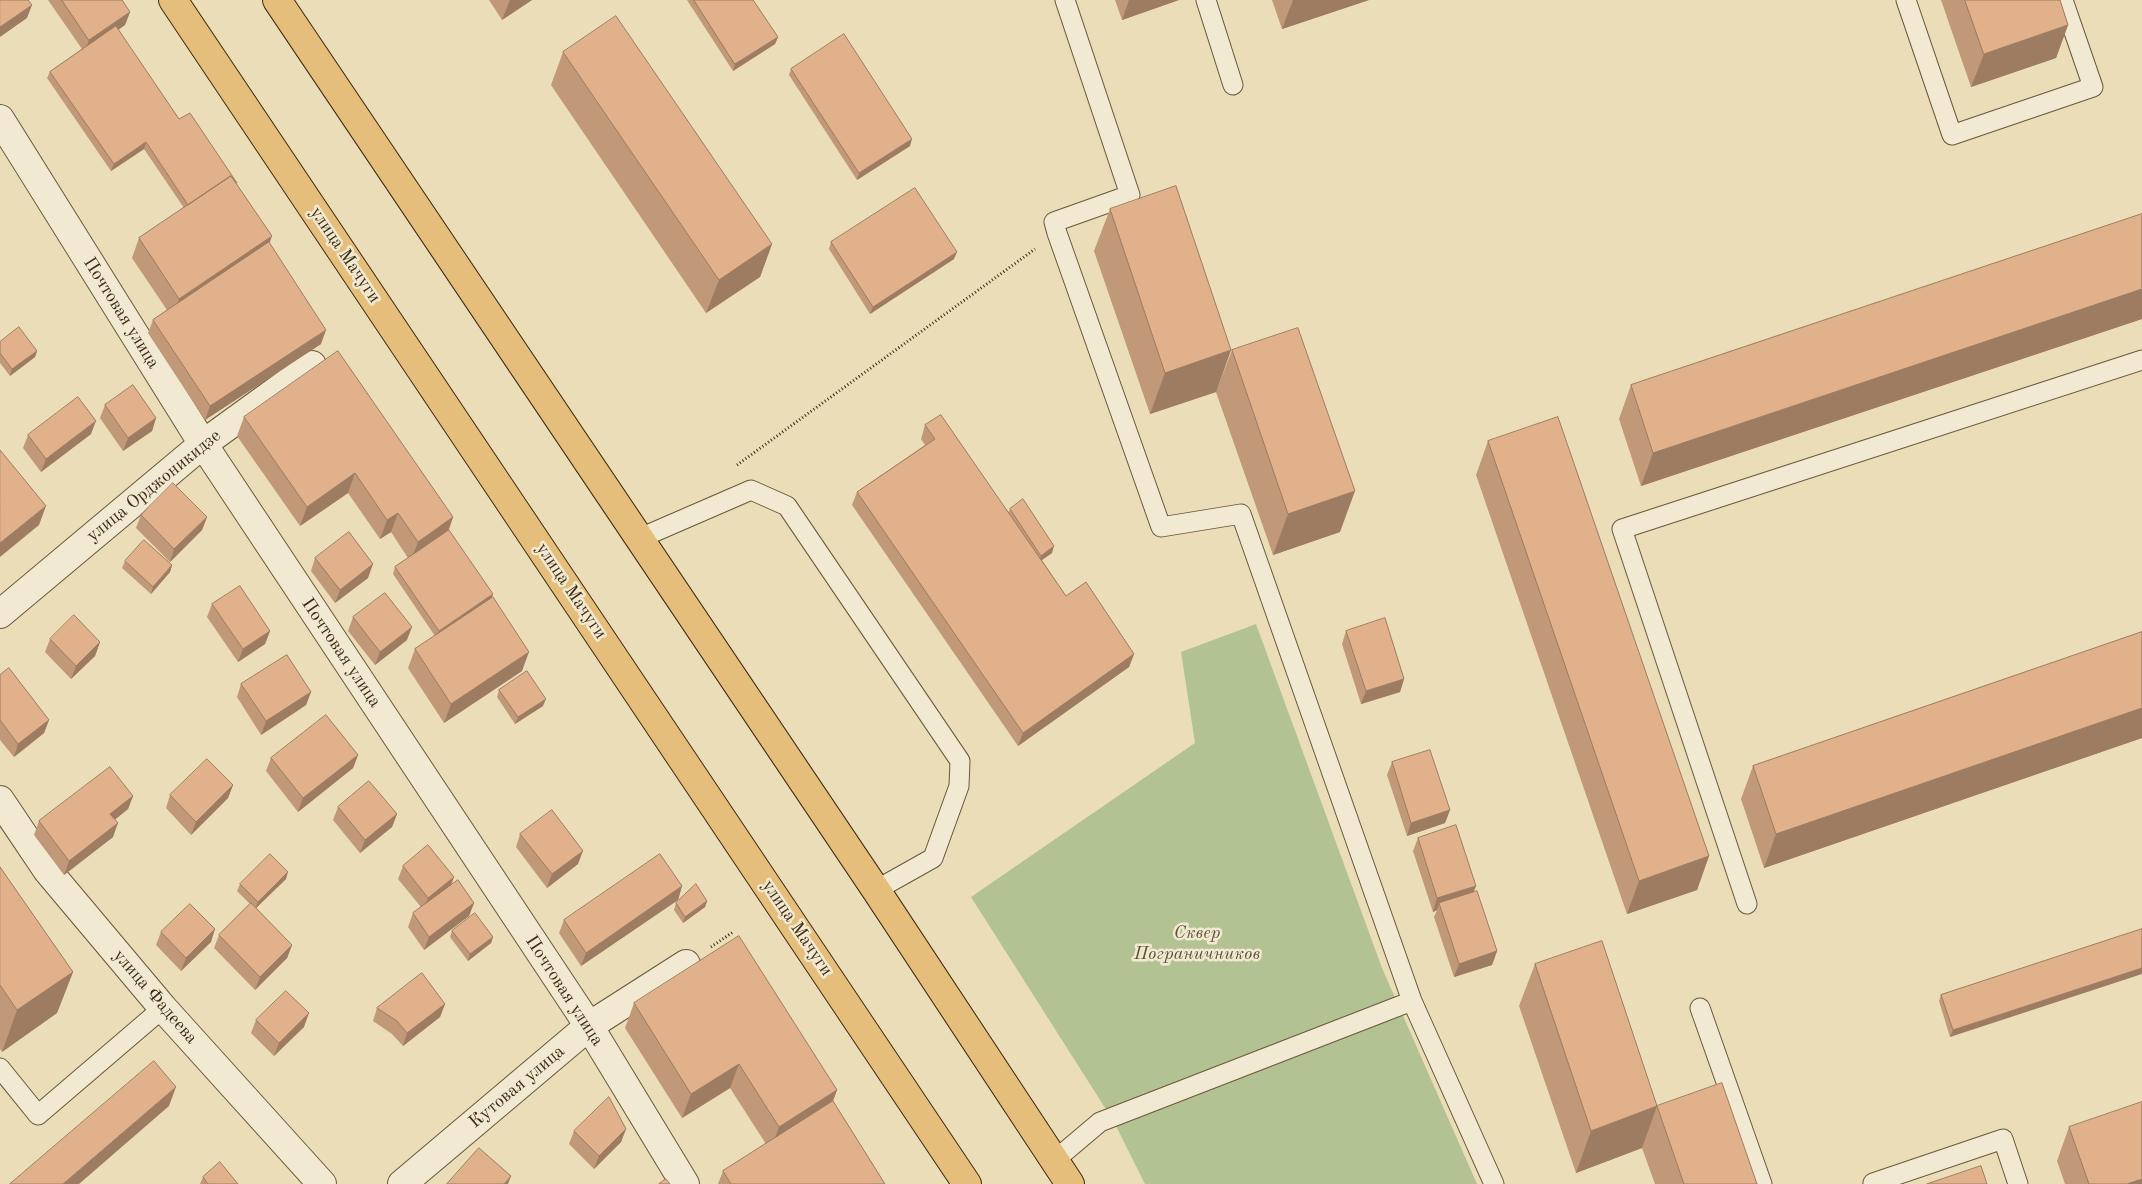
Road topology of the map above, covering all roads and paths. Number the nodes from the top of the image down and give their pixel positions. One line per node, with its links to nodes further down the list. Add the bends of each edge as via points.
1 (173, 0): 30 (main road, улица Мачуги)
2 (277, 0): 14 (main road)
3 (1065, 0): 9 (lane, via 1130,195 1054,222)
4 (1206, 0): 7 (lane)
5 (1906, 0): 6 (lane, via 1952,135 2093,87)
6 (2063, 0)
7 (1233, 84)
8 (0, 119): 12 (street, Почтовая улица)
9 (1058, 233): 13 (path); 20 (lane, via 1161,527 1241,514)
10 (2142, 360): 18 (lane, via 1622,529)
11 (312, 365): 12 (street, улица Орджоникидзе)
12 (203, 444): 15 (street, улица Орджоникидзе); 23 (street, Почтовая улица)
13 (734, 467)
14 (638, 539): 17 (main road); 17 (lane, via 751,490 787,506 960,761 959,786 933,858)
15 (0, 614)
16 (0, 800): 21 (street, улица Фадеева, via 47,870)
17 (876, 890): 25 (main road)
18 (1747, 904)
19 (686, 964): 23 (street, Кутовая улица)
20 (1412, 1001): 25 (lane, via 1100,1122); 32 (lane)
21 (163, 1008): 24 (lane, via 38,1115); 27 (street, улица Фадеева)
22 (1700, 1008): 33 (lane)
23 (589, 1026): 28 (street, Кутовая улица); 29 (street, Почтовая улица)
24 (0, 1068)
25 (1055, 1160): 31 (main road)
26 (1874, 1183): 34 (lane, via 2002,1138)
27 (322, 1184)
28 (402, 1184)
29 (685, 1184)
30 (967, 1184)
31 (1070, 1184)
32 (1494, 1184)
33 (1762, 1184)
34 (2018, 1184)

